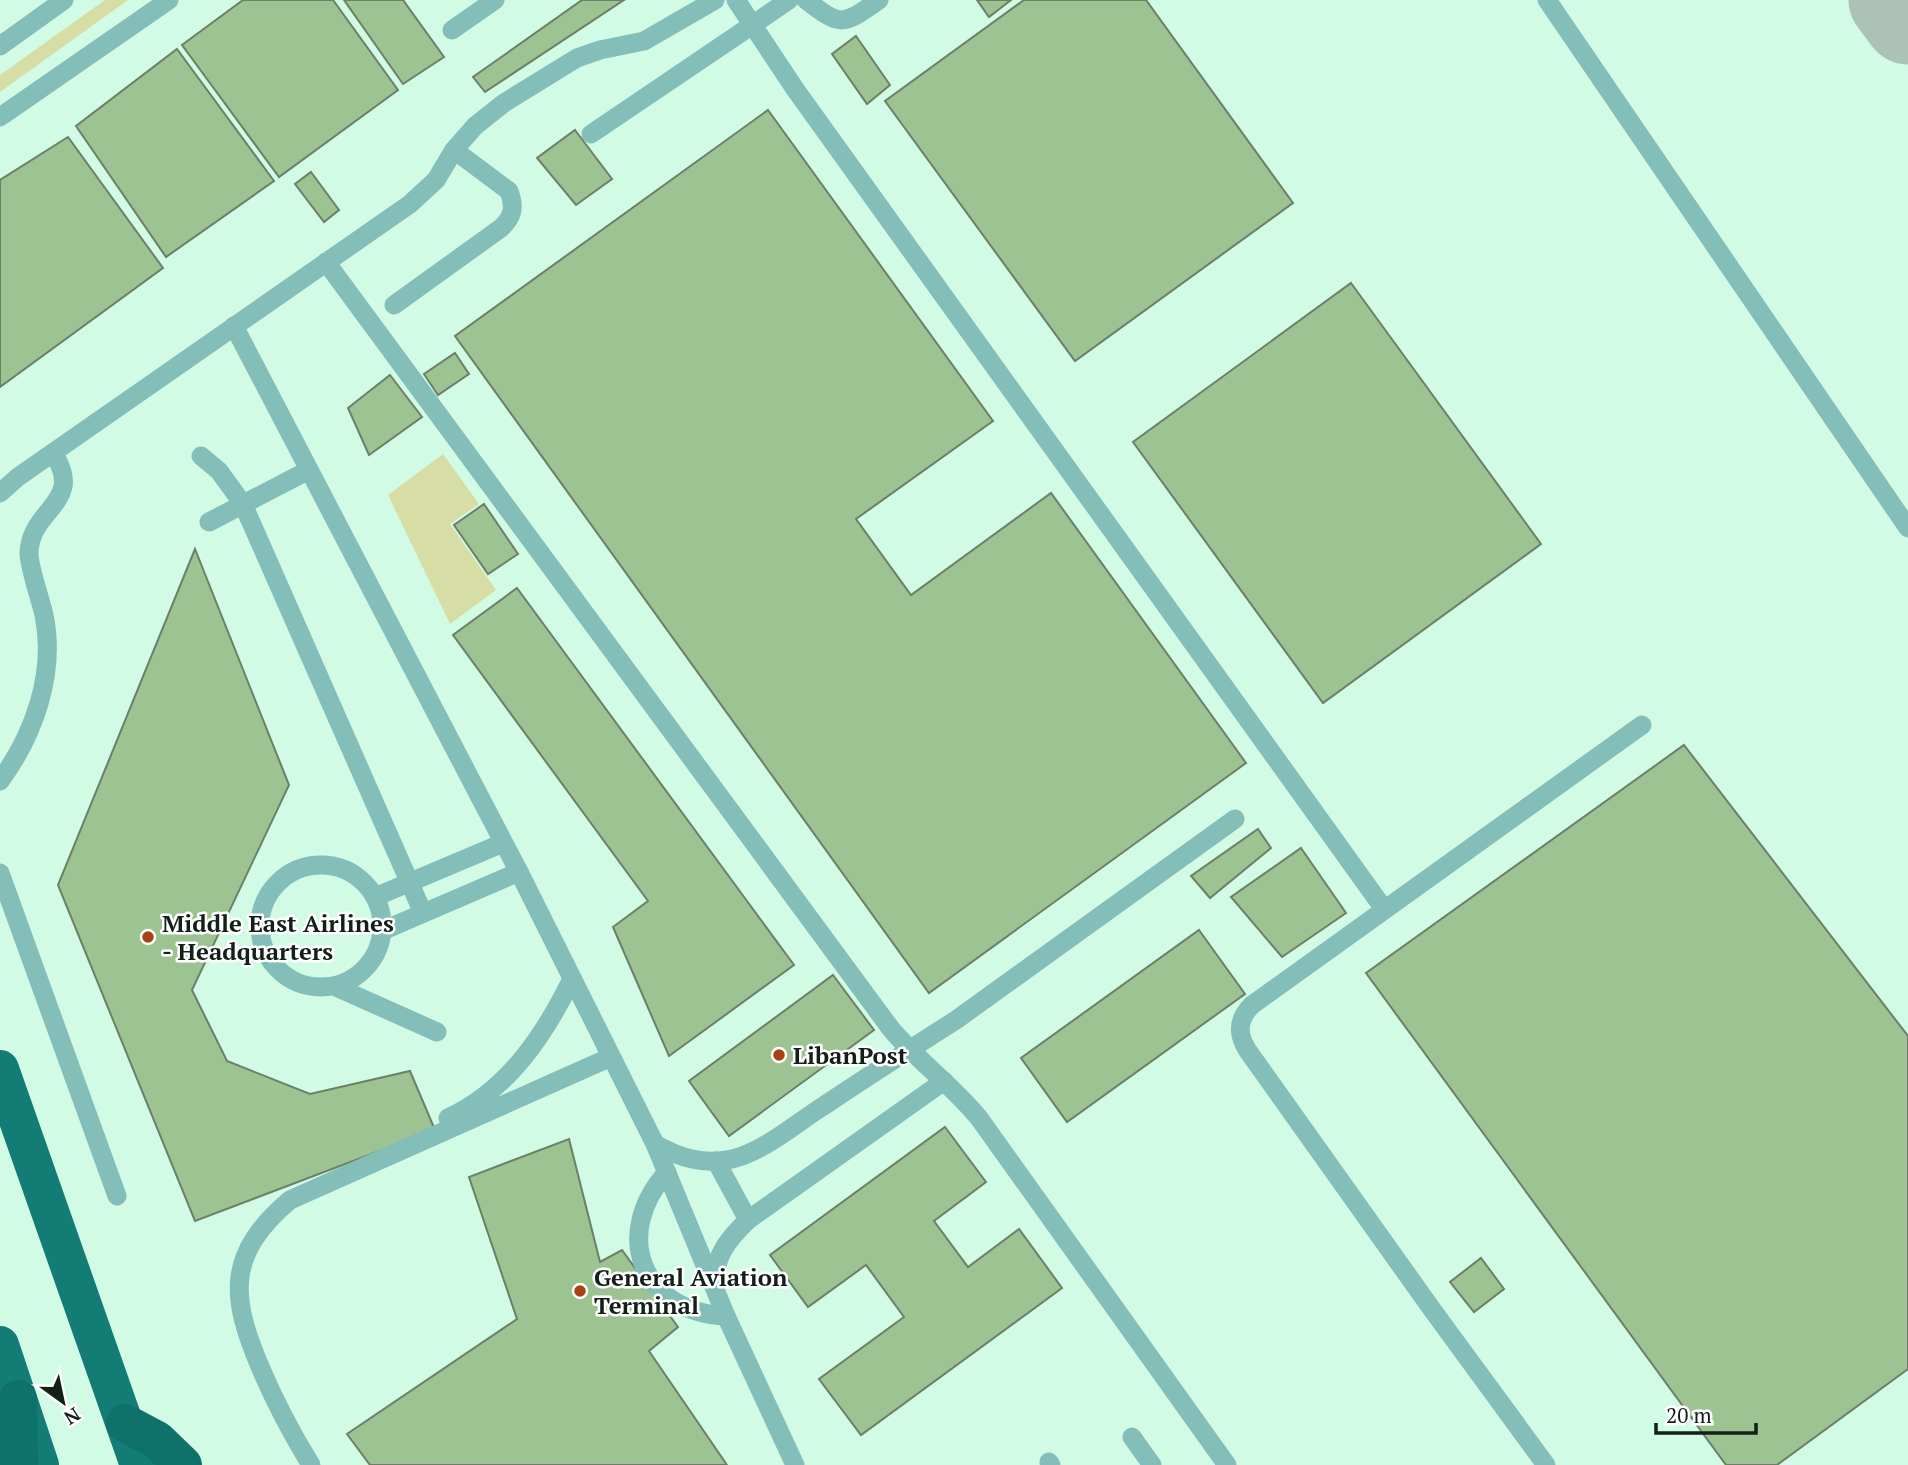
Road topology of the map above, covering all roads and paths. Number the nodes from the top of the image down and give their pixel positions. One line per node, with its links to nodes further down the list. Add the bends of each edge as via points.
1 (64, 0): 12 (lane)
2 (169, 0): 13 (lane)
3 (495, 0): 11 (lane)
4 (715, 0): 15 (lane, via 644,41 578,58 489,114)
5 (736, 0): 10 (lane)
6 (789, 0): 10 (lane)
7 (807, 0): 8 (lane, via 831,18 844,21)
8 (878, 0)
9 (1547, 0): 27 (lane)
10 (752, 24): 14 (lane); 36 (lane)
11 (452, 30)
12 (0, 46)
13 (0, 117)
14 (591, 134)
15 (454, 150): 16 (lane, via 424,193); 17 (lane, via 509,191 513,211 501,228)
16 (326, 262): 18 (lane); 42 (lane)
17 (394, 305)
18 (234, 326): 19 (lane); 22 (lane)
19 (53, 453): 21 (lane); 29 (lane, via 62,466 64,482 60,498 33,530 28,554 45,619 47,661 40,702 25,741)
20 (201, 456): 25 (lane, via 219,471)
21 (31, 468): 23 (lane); 24 (lane)
22 (309, 470): 25 (lane); 31 (lane)
23 (0, 477)
24 (0, 493)
25 (243, 504): 26 (lane); 34 (lane)
26 (209, 522)
27 (1908, 528)
28 (1642, 725): 36 (lane)
29 (0, 781)
30 (1235, 819): 42 (lane, via 972,1010)
31 (503, 843): 32 (lane); 34 (lane)
32 (519, 872): 37 (lane); 39 (lane)
33 (0, 873): 50 (lane)
34 (409, 883): 35 (lane); 37 (lane)
35 (375, 897): 38 (lane); 40 (lane, via 363,881 345,869 325,864 304,866 285,876 265,900 259,931 264,951 276,969 313,987)
36 (1384, 909): 66 (lane, via 1252,1006 1240,1022 1239,1032 1293,1115)
37 (423, 914): 38 (lane)
38 (382, 931): 40 (lane, via 367,967)
39 (572, 979): 43 (lane); 49 (lane, via 552,1020 526,1057 493,1089 456,1115 388,1145)
40 (334, 986): 41 (lane)
41 (437, 1032)
42 (908, 1049): 45 (lane); 47 (lane, via 751,1152)
43 (611, 1057): 46 (lane); 49 (lane)
44 (0, 1069): 56 (highway)
45 (944, 1081): 51 (lane); 65 (lane, via 979,1118)
46 (655, 1144): 47 (lane, via 695,1160); 48 (lane)
47 (716, 1161): 51 (lane)
48 (667, 1172): 52 (lane); 53 (lane, via 642,1210 640,1255 663,1294 704,1315)
49 (314, 1188): 62 (lane, via 270,1217 243,1263 238,1290 240,1316 272,1396)
50 (117, 1196)
51 (748, 1220): 52 (lane, via 718,1260)
52 (717, 1292): 53 (lane)
53 (726, 1316): 63 (lane)
54 (0, 1345): 55 (highway)
55 (18, 1399): 58 (highway); 59 (highway)
56 (125, 1423): 60 (highway); 61 (highway, via 156,1440)
57 (1132, 1437): 64 (lane)
58 (19, 1465)
59 (40, 1465)
60 (139, 1465)
61 (183, 1465)
62 (311, 1465)
63 (795, 1465)
64 (1152, 1465)
65 (1227, 1465)
66 (1546, 1465)

